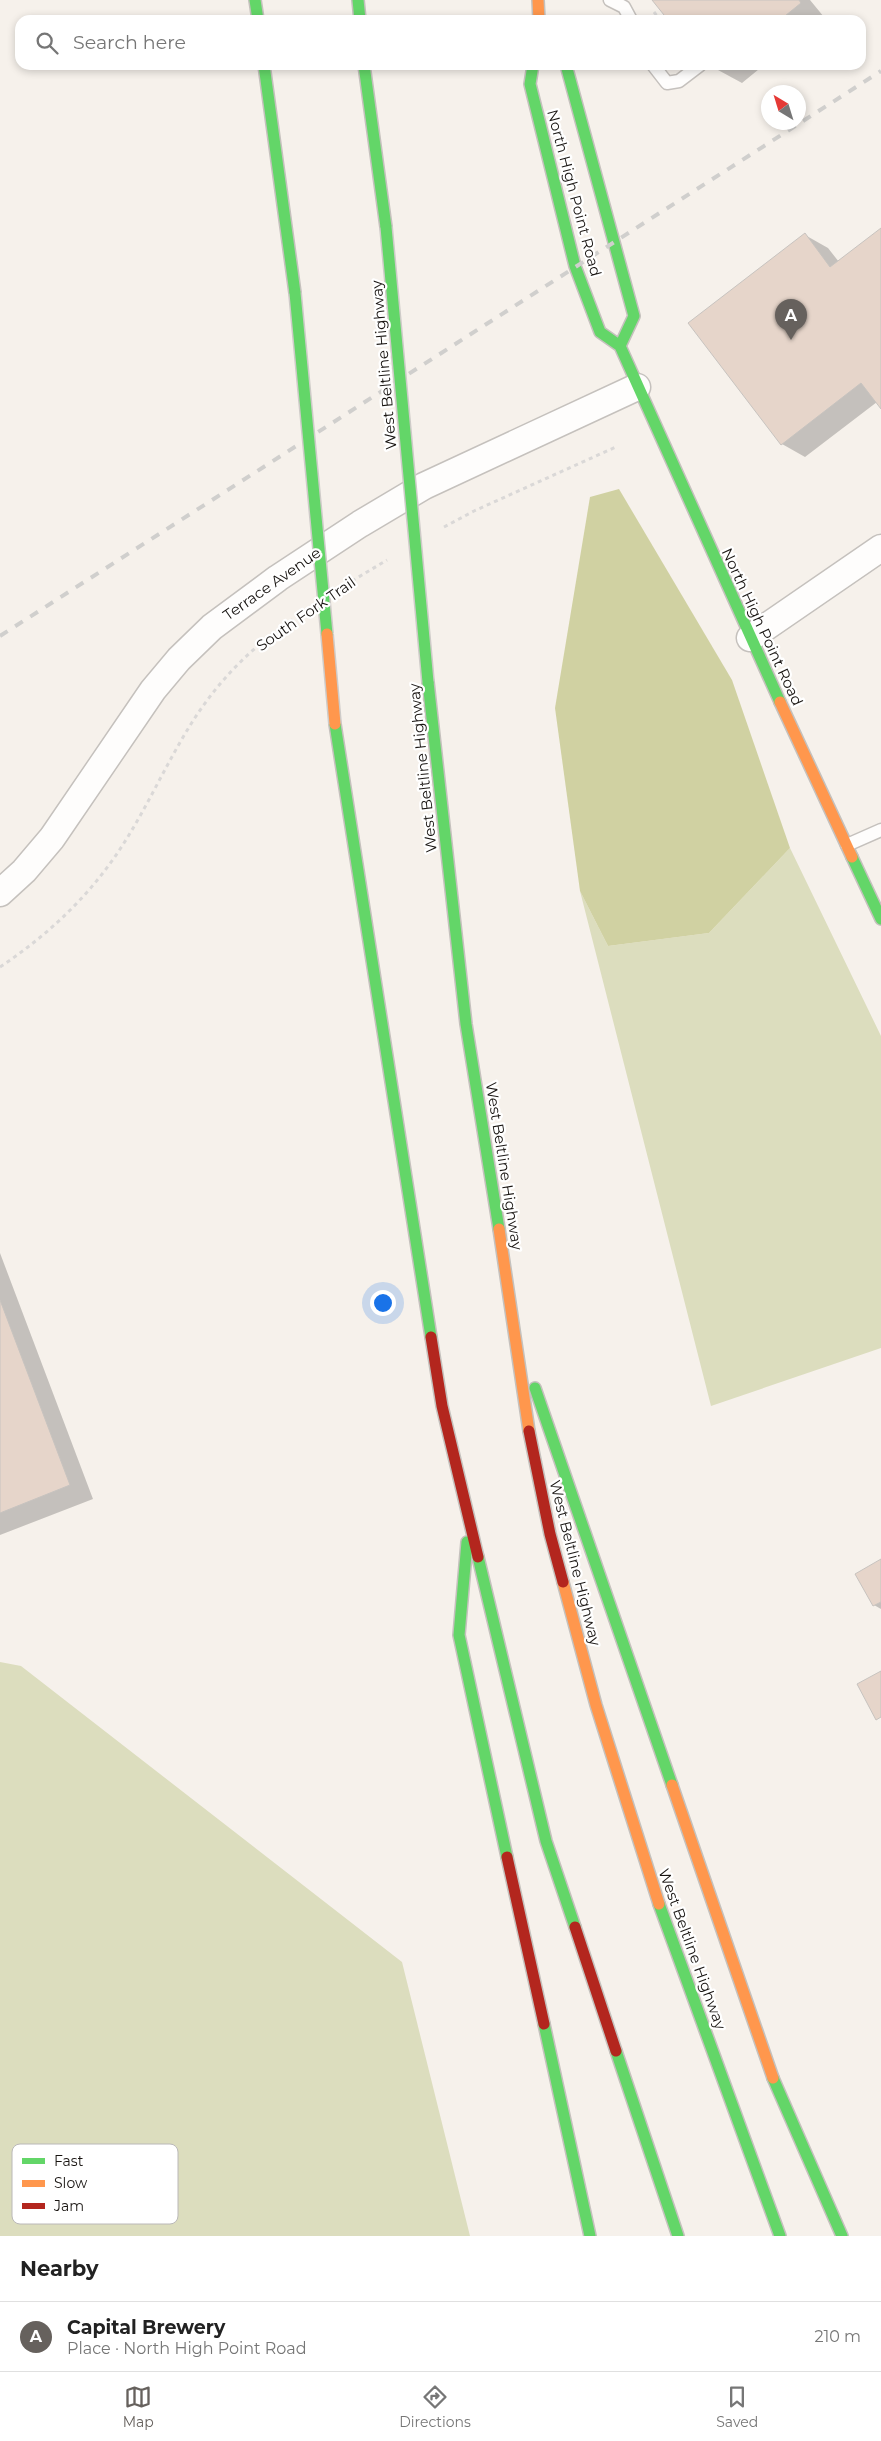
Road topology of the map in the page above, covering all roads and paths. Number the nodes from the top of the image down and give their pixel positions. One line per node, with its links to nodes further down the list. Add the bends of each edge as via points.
1 (256, 0): 5 (main road)
2 (538, 0): 7 (main road)
3 (610, 0): 8 (lane, via 624,7)
4 (359, 2): 6 (main road)
5 (258, 15)
6 (360, 15)
7 (539, 15)
8 (628, 15)
9 (265, 70): 29 (main road, bridge, via 295,293 335,724 442,1406)
10 (365, 70): 18 (main road, West Beltline Highway, bridge, via 386,227)
11 (532, 70): 15 (main road, North High Point Road, via 530,84 575,266 600,332)
12 (567, 70): 15 (main road, North High Point Road, via 634,316)
13 (658, 70): 14 (lane, via 667,83 679,82)
14 (694, 70)
15 (620, 346): 16 (main road, North High Point Road)
16 (637, 387): 22 (main road, North High Point Road); 25 (street, Terrace Avenue, via 424,486 278,578 212,627 153,690 52,838)
17 (618, 446): 18 (path, South Fork Trail, via 474,511)
18 (416, 544): 20 (path, South Fork Trail); 28 (main road, West Beltline Highway, bridge, via 466,1024)
19 (879, 553): 22 (street)
20 (350, 582)
21 (302, 613): 27 (path, South Fork Trail, via 265,640 222,681 192,723 114,858 90,890 38,940)
22 (750, 638): 24 (main road, North High Point Road)
23 (881, 830): 24 (lane)
24 (846, 845): 26 (main road, North High Point Road)
25 (0, 893)
26 (881, 919)
27 (0, 967)
28 (515, 1328): 32 (main road, West Beltline Highway, via 526,1414 548,1525 596,1705 653,1887); 33 (main road, via 770,2070)
29 (469, 1518): 30 (main road, via 459,1635); 31 (main road, via 546,1841)
30 (590, 2236)
31 (678, 2236)
32 (780, 2236)
33 (842, 2236)

